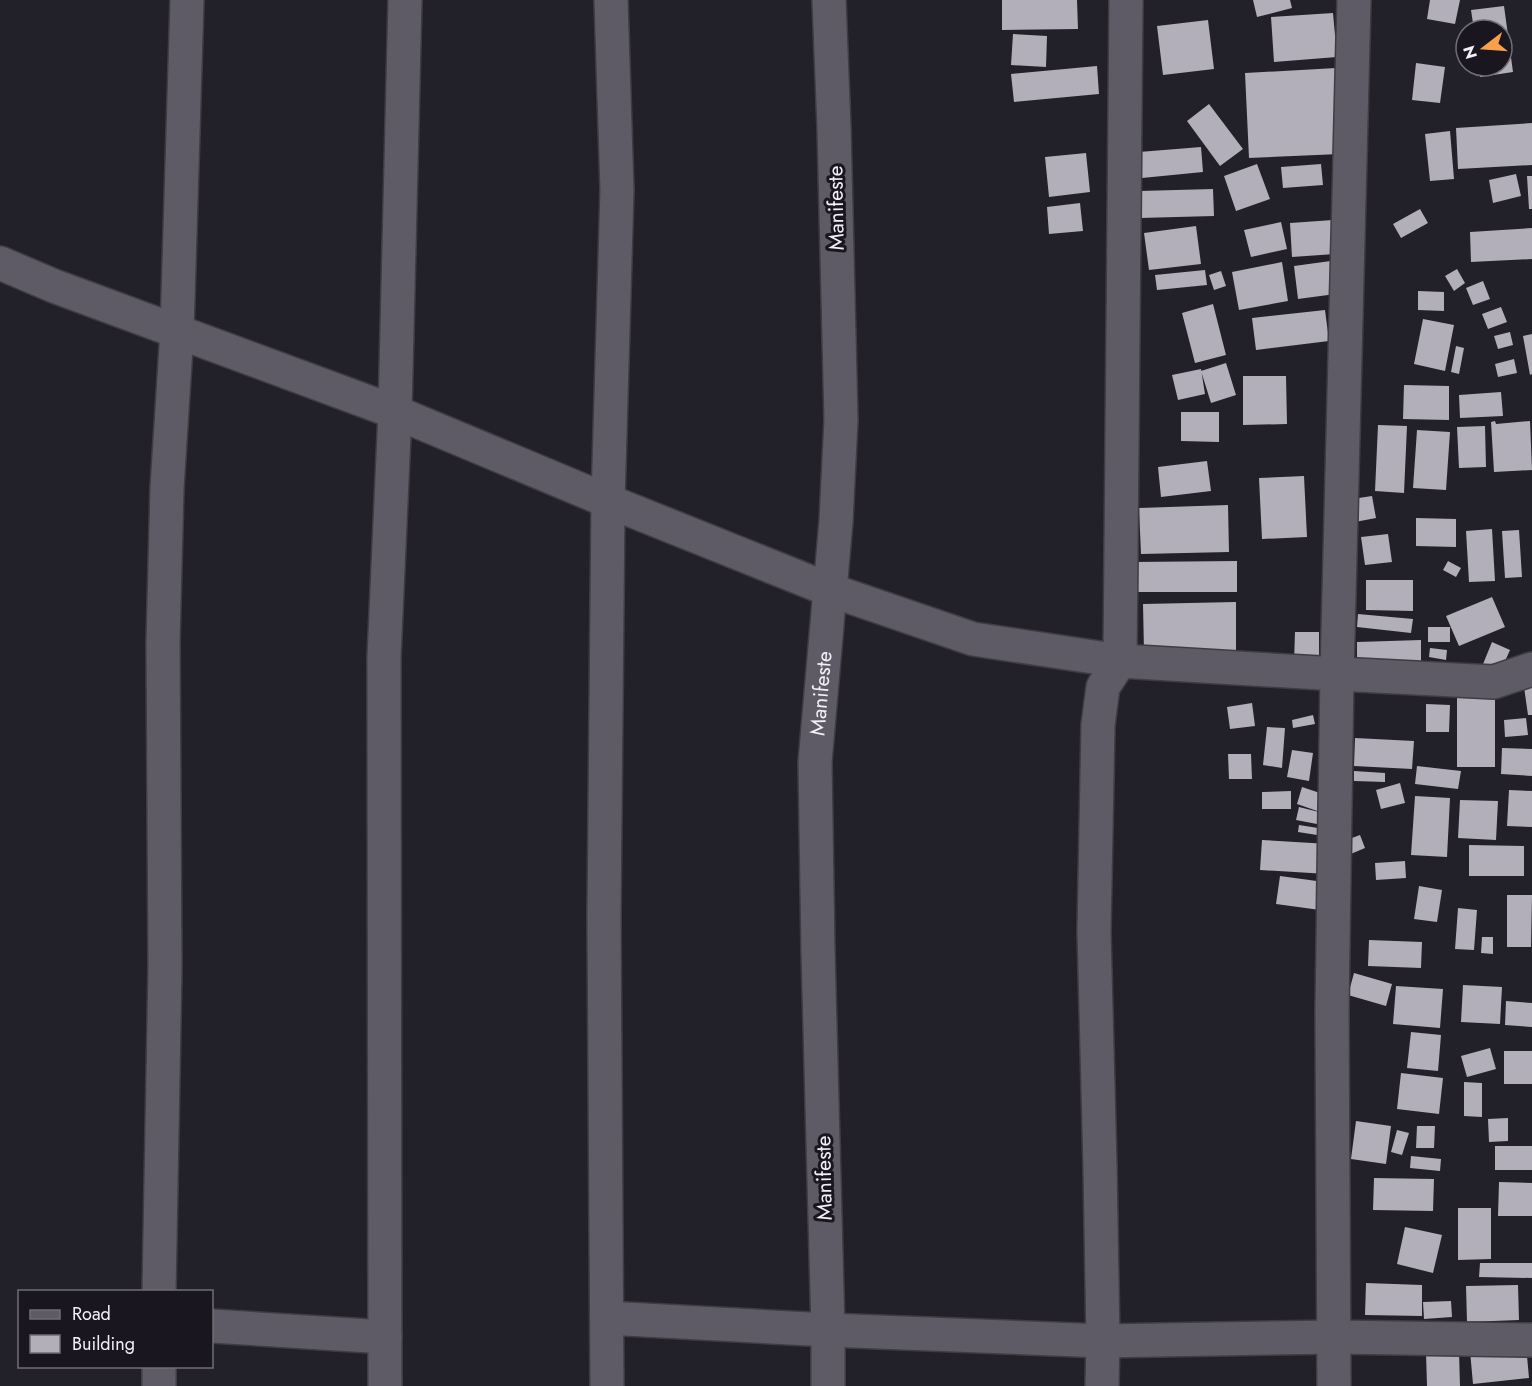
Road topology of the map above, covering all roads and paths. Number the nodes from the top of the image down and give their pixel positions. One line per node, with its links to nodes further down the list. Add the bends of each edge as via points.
1 (187, 0): 8 (street)
2 (405, 0): 9 (street)
3 (611, 0): 10 (street, via 617,190)
4 (829, 0): 11 (street, Manifeste, via 841,420)
5 (1126, 0): 12 (street)
6 (1354, 0): 14 (street)
7 (0, 263): 8 (street)
8 (177, 331): 9 (street); 15 (street, via 163,642 165,967)
9 (395, 412): 10 (street); 19 (street, via 384,657)
10 (608, 501): 11 (street); 16 (street, via 604,917)
11 (830, 590): 12 (street, via 974,639); 18 (street, Manifeste, via 816,762)
12 (1120, 661): 14 (street); 22 (street, via 1103,687 1098,725 1094,932)
13 (1532, 669): 14 (street, via 1494,682)
14 (1337, 674): 20 (street, via 1332,1011)
15 (159, 1290)
16 (607, 1318): 18 (street); 26 (street)
17 (213, 1326): 19 (street)
18 (828, 1330): 22 (street); 27 (street, Manifeste)
19 (386, 1337): 25 (street)
20 (1334, 1337): 21 (street); 22 (street); 29 (street)
21 (1532, 1340)
22 (1103, 1341): 28 (street)
23 (159, 1368): 24 (street)
24 (159, 1386)
25 (385, 1386)
26 (607, 1386)
27 (828, 1386)
28 (1102, 1386)
29 (1334, 1386)

